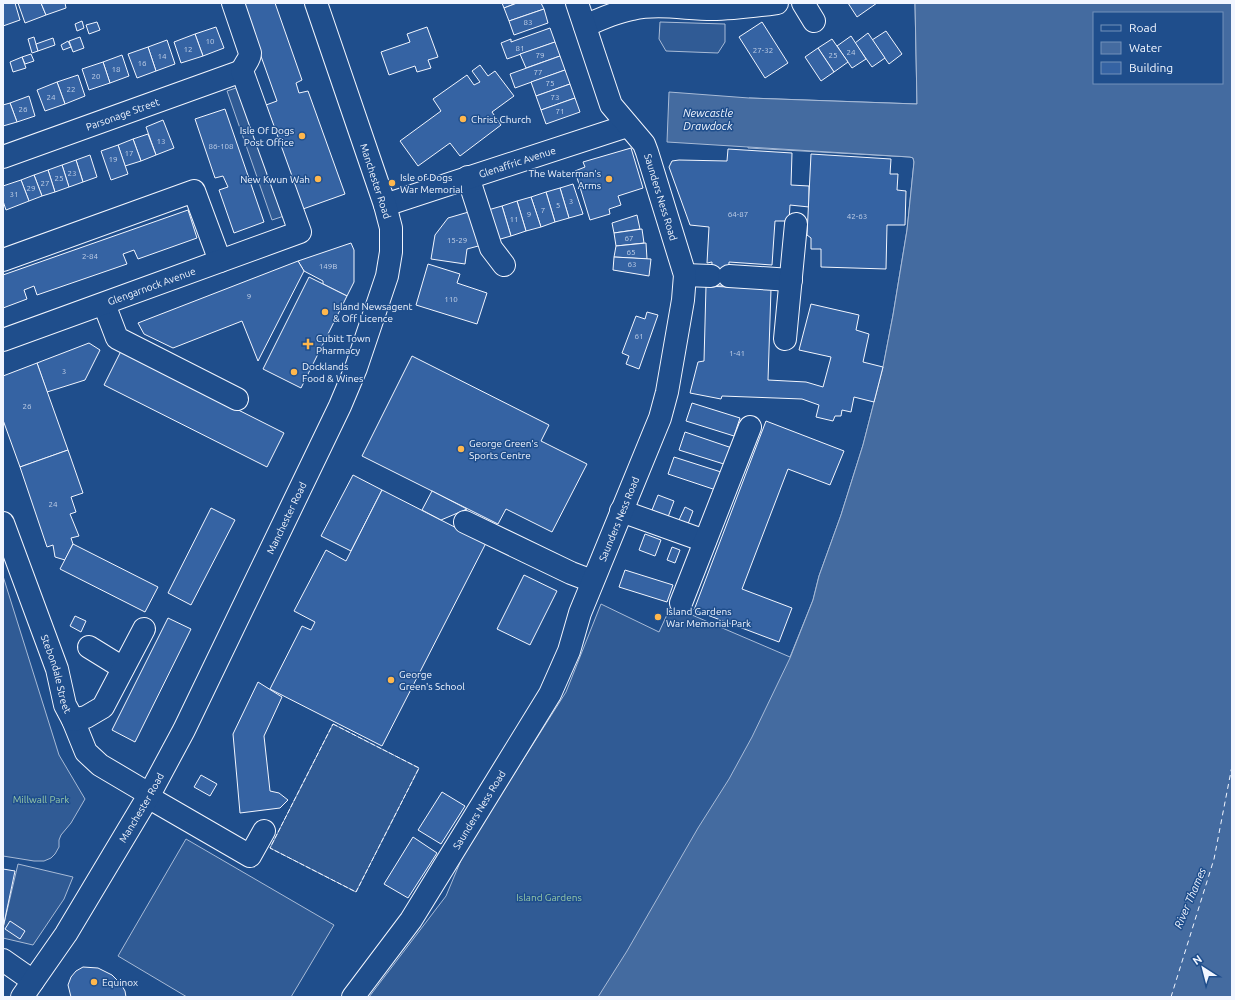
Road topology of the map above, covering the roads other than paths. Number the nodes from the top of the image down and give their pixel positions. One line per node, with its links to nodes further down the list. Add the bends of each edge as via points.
1 (233, 3): 9 (street, via 250,53)
2 (316, 3): 13 (street, Manchester Road)
3 (577, 3): 8 (street, Saunders Ness Road)
4 (776, 3): 6 (street, via 712,9)
5 (803, 3): 7 (street)
6 (659, 5): 8 (street, via 632,9)
7 (814, 21)
8 (585, 26): 10 (street, Saunders Ness Road, via 611,105)
9 (242, 71): 11 (street, Parsonage Street); 16 (street, Glengarnock Avenue, via 300,232)
10 (627, 126): 12 (street, Glenaffric Avenue); 18 (street, Saunders Ness Road, via 644,144)
11 (3, 157)
12 (468, 178): 13 (street, Glenaffric Avenue); 17 (street, via 491,248)
13 (385, 205): 35 (street, Manchester Road, via 390,228 391,252 387,276 356,368 184,730)
14 (796, 224): 19 (street)
15 (3, 260): 16 (street, via 194,191)
16 (220, 261): 20 (street, Glengarnock Avenue)
17 (504, 265)
18 (685, 276): 19 (street); 25 (street, Saunders Ness Road, via 683,300 662,411)
19 (791, 280): 21 (street)
20 (104, 304): 22 (street, Glengarnock Avenue); 23 (street, via 117,338)
21 (785, 339)
22 (3, 340)
23 (237, 399)
24 (750, 426): 28 (street)
25 (621, 511): 28 (street); 29 (street, Saunders Ness Road)
26 (465, 522): 29 (street)
27 (3, 523): 34 (street, Stebondale Street, via 57,669 65,705)
28 (705, 541): 30 (street)
29 (592, 581): 39 (street, Saunders Ness Road, via 569,651 550,694 411,920)
30 (681, 603)
31 (144, 629): 33 (street)
32 (89, 647): 33 (street)
33 (123, 668): 34 (street, via 103,707 86,717)
34 (73, 720): 35 (street, Stebondale Street, via 86,752 94,761)
35 (149, 796): 36 (street, Stebondale Street, via 250,856); 38 (street, Manchester Road, via 66,934)
36 (264, 831)
37 (3, 960): 38 (street)
38 (27, 989)
39 (353, 997)

